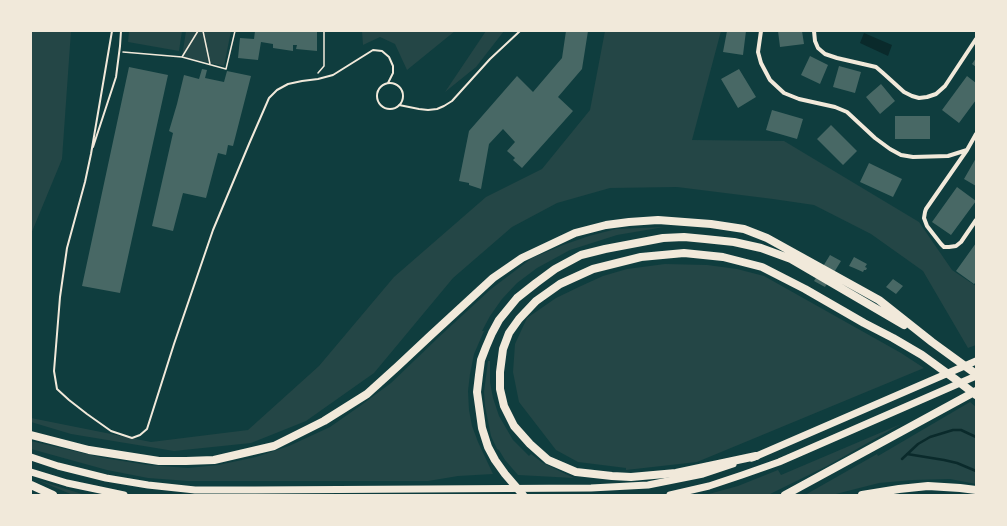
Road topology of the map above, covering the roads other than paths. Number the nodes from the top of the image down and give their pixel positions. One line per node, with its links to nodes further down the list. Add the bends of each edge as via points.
1 (112, 31): 11 (lane)
2 (121, 31): 11 (lane, via 116,77)
3 (520, 31): 8 (lane, via 490,59 452,101 444,106 428,110)
4 (761, 31): 10 (street, via 758,52 761,64 770,80 784,93 847,112 875,138 901,155 948,156)
5 (814, 31): 6 (street, via 818,48 825,54 876,67 904,92 919,98 936,94 945,86)
6 (976, 39)
7 (388, 83): 8 (lane, via 396,85 401,90 402,98); 8 (lane, via 378,90 378,101 388,108); 11 (lane, via 393,66 389,57 382,51 373,50 333,74 288,84 269,98 207,245 147,429 132,438 110,431 69,400 57,389 54,371 67,248)
8 (399, 105)
9 (976, 134): 10 (street)
10 (967, 150): 12 (street, via 926,209 924,218 927,226 944,247 956,246 961,242)
11 (91, 154)
12 (976, 220)
13 (932, 342): 15 (highway); 18 (highway, via 879,300 767,238 744,229 711,224 658,220 629,222 575,233 522,258 493,278 367,394 324,421 274,446 214,460 159,461 89,450); 26 (highway, via 790,259 761,248 734,242 663,238 581,256 556,269 517,298 499,320 482,360 477,392 482,428 488,447 501,470)
14 (976, 361): 19 (highway)
15 (976, 375): 27 (highway, via 779,462 716,484)
16 (976, 391): 28 (highway)
17 (976, 395): 19 (highway, via 922,355 805,289 762,267 723,257 684,253 641,257 593,269 560,284 536,301 509,333 503,349 500,372 504,406 514,426 548,460 576,472 631,477 676,473)
18 (31, 435)
19 (756, 456): 20 (highway, via 703,474 648,485 591,488 263,490 195,490 148,485 106,478)
20 (31, 457)
21 (31, 472): 25 (highway, via 67,483)
22 (31, 485): 24 (highway)
23 (976, 490): 29 (highway, via 928,486)
24 (53, 495)
25 (124, 495)
26 (523, 495)
27 (670, 495)
28 (785, 495)
29 (862, 495)

